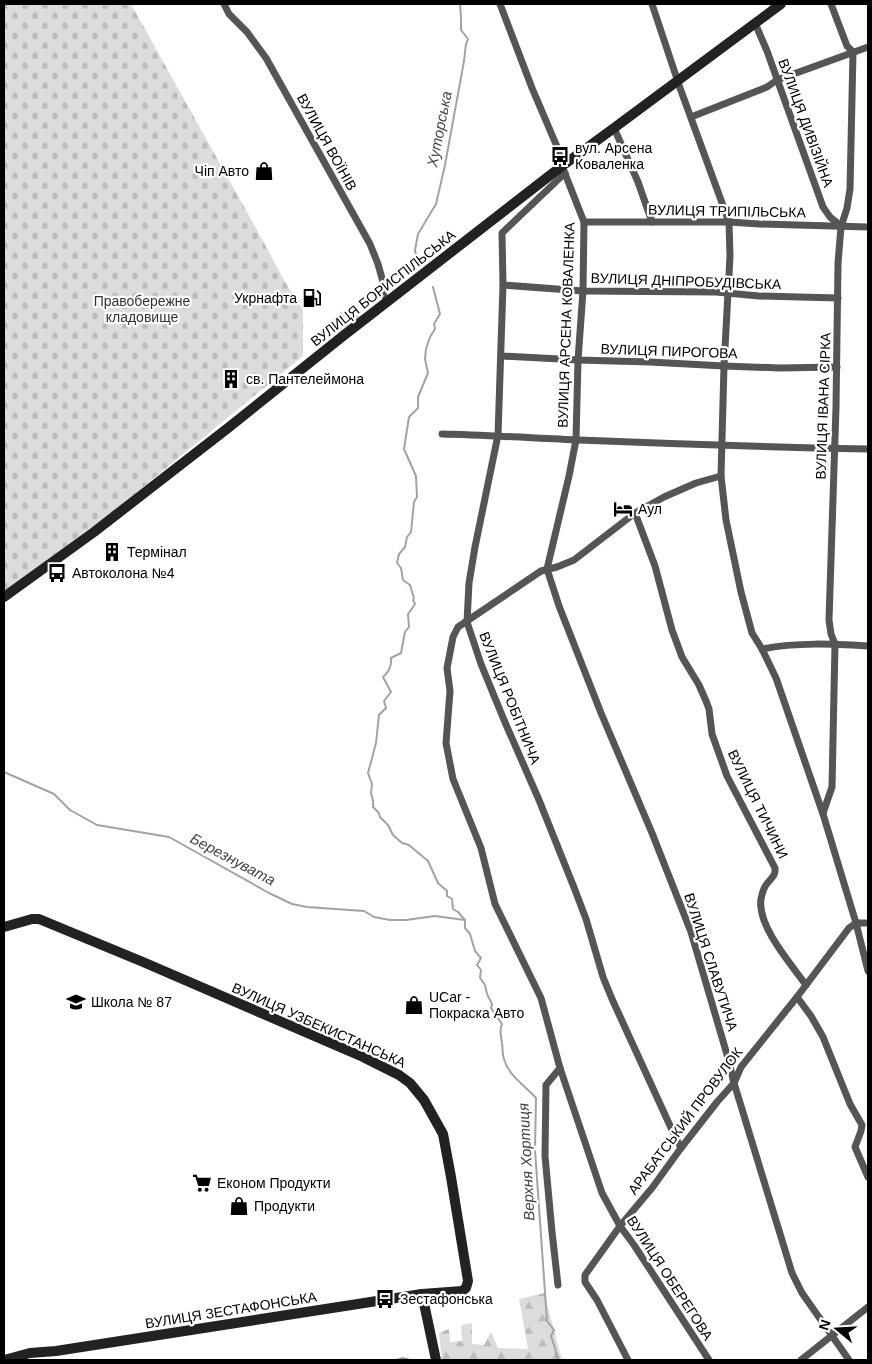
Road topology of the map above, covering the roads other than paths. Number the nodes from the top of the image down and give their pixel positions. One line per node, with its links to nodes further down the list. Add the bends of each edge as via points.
1 (224, 4): 23 (street, ВУЛИЦЯ ВОЇНІВ, via 266,58 370,244 378,264 382,292)
2 (500, 4): 13 (street, ВУЛИЦЯ АРСЕНА КОВАЛЕНКА)
3 (652, 4): 10 (street)
4 (781, 4): 6 (street, ВУЛИЦЯ БОРИСПІЛЬСЬКА)
5 (831, 4): 8 (street, ВУЛИЦЯ ІВАНА СІРКА)
6 (756, 23): 9 (street, ВУЛИЦЯ ДИВІЗІЙНА); 10 (street, ВУЛИЦЯ БОРИСПІЛЬСЬКА)
7 (868, 47): 8 (street)
8 (852, 52): 9 (street); 18 (street, ВУЛИЦЯ ІВАНА СІРКА, via 850,189)
9 (777, 80): 11 (street, via 772,85); 18 (street, ВУЛИЦЯ ДИВІЗІЙНА, via 823,207)
10 (677, 81): 11 (street); 12 (street, ВУЛИЦЯ БОРИСПІЛЬСЬКА)
11 (691, 117): 16 (street)
12 (614, 128): 13 (street, ВУЛИЦЯ БОРИСПІЛЬСЬКА); 15 (street)
13 (564, 169): 14 (street, ВУЛИЦЯ АРСЕНА КОВАЛЕНКА); 19 (street, via 502,233); 23 (street, ВУЛИЦЯ БОРИСПІЛЬСЬКА)
14 (584, 222): 15 (street, ВУЛИЦЯ ТРИПІЛЬСЬКА); 20 (street, ВУЛИЦЯ АРСЕНА КОВАЛЕНКА)
15 (652, 222): 16 (street, ВУЛИЦЯ ТРИПІЛЬСЬКА)
16 (729, 222): 18 (street, ВУЛИЦЯ ТРИПІЛЬСЬКА); 21 (street)
17 (868, 226): 18 (street, ВУЛИЦЯ ТРИПІЛЬСЬКА)
18 (841, 227): 22 (street, ВУЛИЦЯ ІВАНА СІРКА)
19 (503, 285): 20 (street, ВУЛИЦЯ ДНІПРОБУДІВСЬКА); 24 (street)
20 (583, 291): 21 (street, ВУЛИЦЯ ДНІПРОБУДІВСЬКА); 25 (street, ВУЛИЦЯ АРСЕНА КОВАЛЕНКА)
21 (729, 294): 22 (street, ВУЛИЦЯ ДНІПРОБУДІВСЬКА); 26 (street)
22 (838, 298): 27 (street, ВУЛИЦЯ ІВАНА СІРКА)
23 (388, 301): 37 (street, ВУЛИЦЯ БОРИСПІЛЬСЬКА, via 94,532)
24 (501, 356): 25 (street, ВУЛИЦЯ ПИРОГОВА); 29 (street)
25 (578, 360): 26 (street, ВУЛИЦЯ ПИРОГОВА); 30 (street, ВУЛИЦЯ АРСЕНА КОВАЛЕНКА)
26 (724, 366): 27 (street, ВУЛИЦЯ ПИРОГОВА); 31 (street)
27 (837, 367): 32 (street, ВУЛИЦЯ ІВАНА СІРКА)
28 (442, 434): 29 (street)
29 (498, 435): 30 (street); 38 (street, via 475,547)
30 (576, 440): 31 (street); 36 (street, ВУЛИЦЯ АРСЕНА КОВАЛЕНКА)
31 (722, 445): 32 (street); 34 (street)
32 (834, 448): 33 (street); 39 (street, ВУЛИЦЯ ІВАНА СІРКА, via 829,620)
33 (868, 449)
34 (721, 476): 35 (street, via 696,483); 41 (street, via 726,520 741,592 752,633)
35 (635, 513): 36 (street, via 574,560); 47 (street, ВУЛИЦЯ ТИЧИНИ, via 655,566 682,657 709,709 712,734 728,776 775,868 774,876 763,892 762,915 768,931)
36 (546, 569): 38 (street); 50 (street, ВУЛИЦЯ СЛАВУТИЧА, via 691,932)
37 (4, 597)
38 (467, 622): 49 (street, ВУЛИЦЯ РОБІТНИЧА, via 453,637 447,668 450,691 446,743 453,778 481,848 495,904 541,998); 51 (street, ВУЛИЦЯ РОБІТНИЧА, via 481,664 578,897 603,977)
39 (835, 644): 40 (street); 41 (street); 42 (street, ВУЛИЦЯ ІВАНА СІРКА, via 832,787)
40 (868, 646)
41 (762, 649): 42 (street, via 776,678)
42 (823, 814): 43 (street)
43 (856, 923): 44 (street); 46 (street); 47 (street, АРАБАТСЬКИЙ ПРОВУЛОК)
44 (868, 923)
45 (4, 927): 55 (street, ВУЛИЦЯ УЗБЕКИСТАНСЬКА, via 39,919 363,1057 410,1083 424,1100 443,1134 468,1280)
46 (868, 971)
47 (806, 985): 48 (street, АРАБАТСЬКИЙ ПРОВУЛОК)
48 (797, 998): 50 (street, АРАБАТСЬКИЙ ПРОВУЛОК, via 741,1068); 52 (street, via 823,1037 862,1125 855,1147)
49 (560, 1068): 53 (street, ВУЛИЦЯ ОБЕРЕГОВА, via 602,1193); 54 (street, via 546,1086 546,1148)
50 (734, 1083): 51 (street, АРАБАТСЬКИЙ ПРОВУЛОК); 58 (street, ВУЛИЦЯ СЛАВУТИЧА, via 792,1272 802,1293)
51 (681, 1148): 53 (street, АРАБАТСЬКИЙ ПРОВУЛОК)
52 (868, 1177)
53 (620, 1226): 61 (street, АРАБАТСЬКИЙ ПРОВУЛОК, via 585,1276 585,1282); 62 (street, ВУЛИЦЯ ОБЕРЕГОВА)
54 (558, 1285)
55 (462, 1291): 56 (street, ВУЛИЦЯ ЗЕСТАФОНСЬКА)
56 (422, 1294): 59 (street); 60 (street, ВУЛИЦЯ ЗЕСТАФОНСЬКА)
57 (868, 1307): 58 (street)
58 (832, 1336): 63 (street); 64 (street, ВУЛИЦЯ СЛАВУТИЧА)
59 (435, 1358)
60 (4, 1360)
61 (628, 1360)
62 (709, 1360)
63 (800, 1360)
64 (849, 1360)

